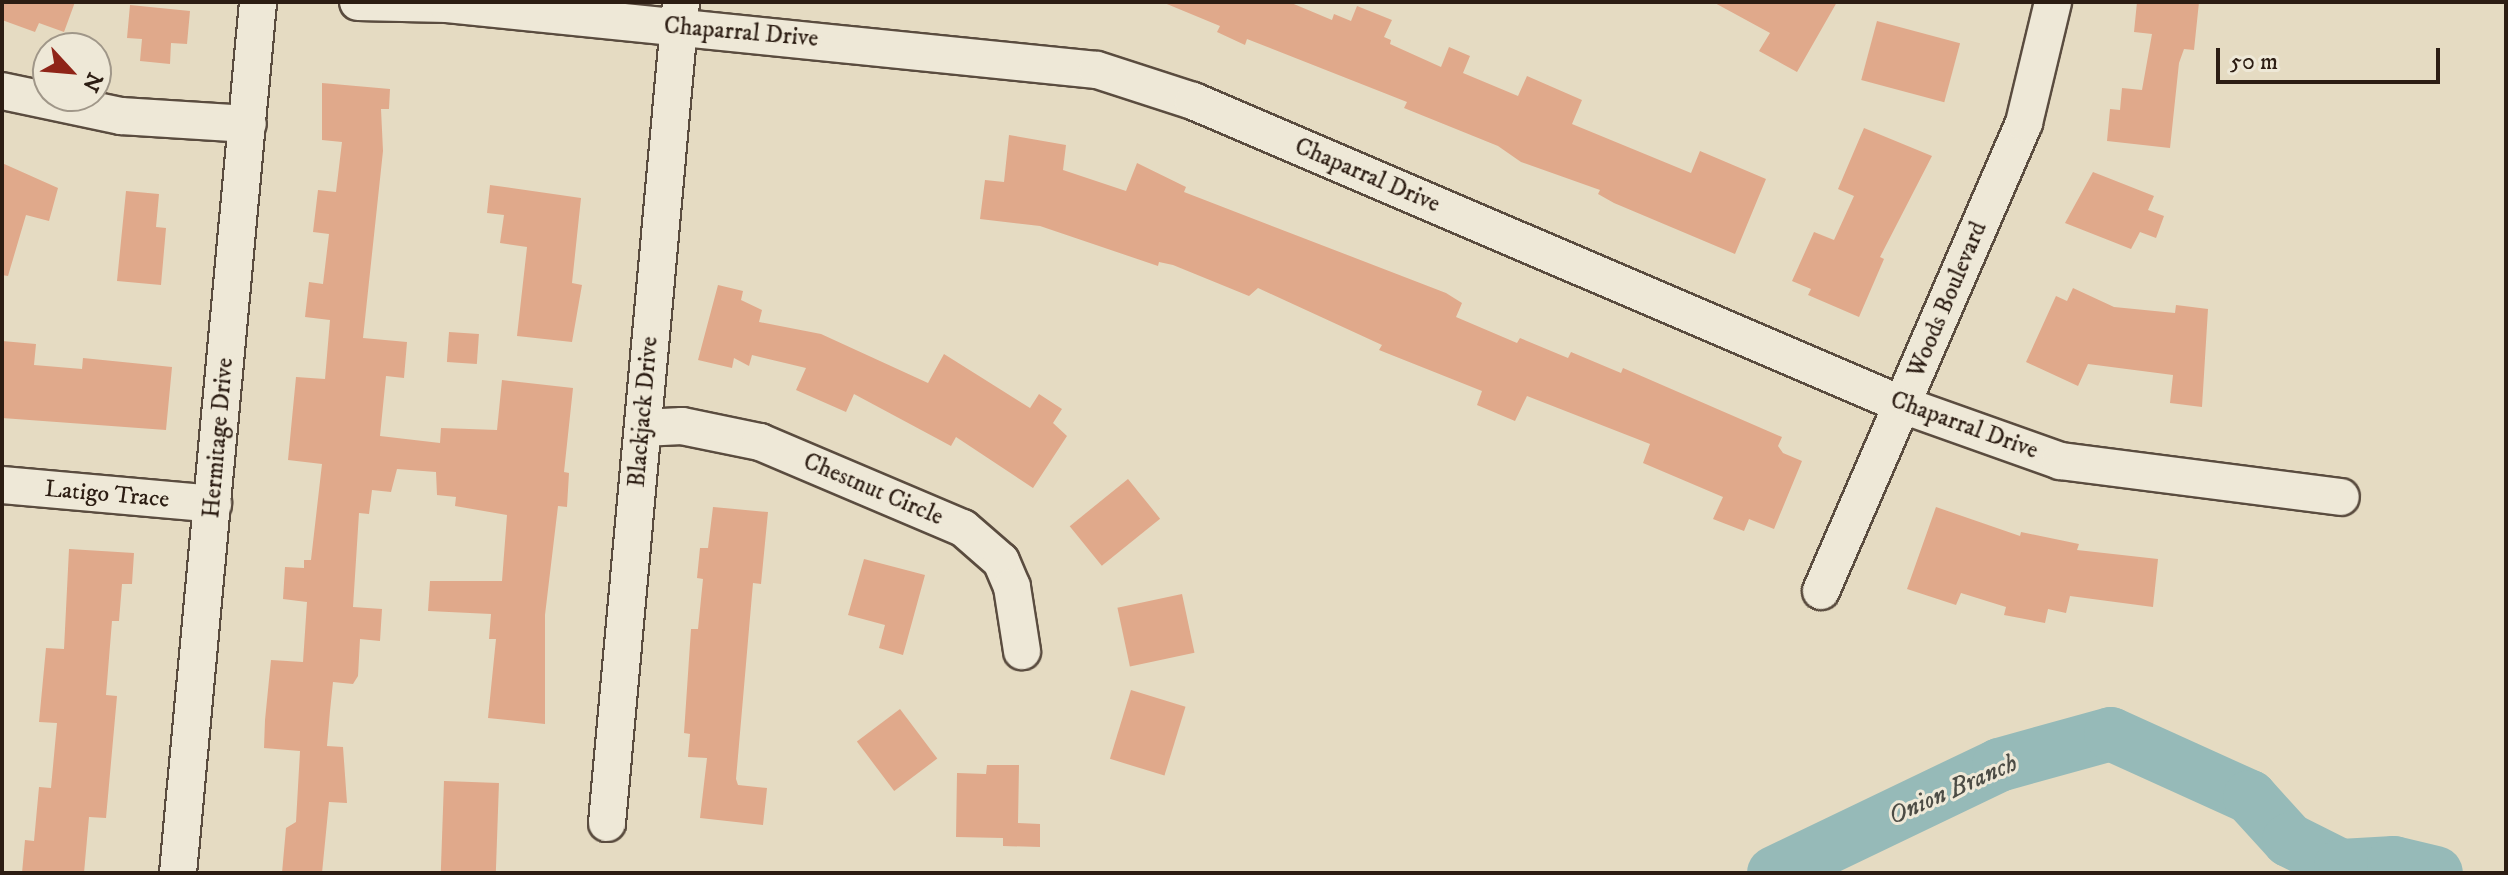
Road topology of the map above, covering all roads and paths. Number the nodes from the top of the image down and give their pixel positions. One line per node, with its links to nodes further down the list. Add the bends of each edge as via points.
1 (258, 2): 6 (street, Hermitage Drive)
2 (358, 2): 4 (street, Chaparral Drive)
3 (2053, 2): 7 (street, Woods Boulevard, via 2024,123)
4 (680, 15): 7 (street, Chaparral Drive, via 1031,60 1142,82); 8 (street, Blackjack Drive)
5 (2, 91): 6 (street, via 121,116)
6 (248, 124): 11 (street, Hermitage Drive)
7 (1903, 405): 10 (street, Chaparral Drive, via 2060,461); 12 (street, Woods Boulevard)
8 (643, 428): 13 (street, Chestnut Circle, via 682,426 760,442 963,528 1001,561 1012,587); 14 (street, Blackjack Drive)
9 (2, 485): 11 (street, Latigo Trace)
10 (2341, 497)
11 (213, 504): 15 (street, Hermitage Drive)
12 (1821, 591)
13 (1022, 651)
14 (607, 823)
15 (178, 873)

